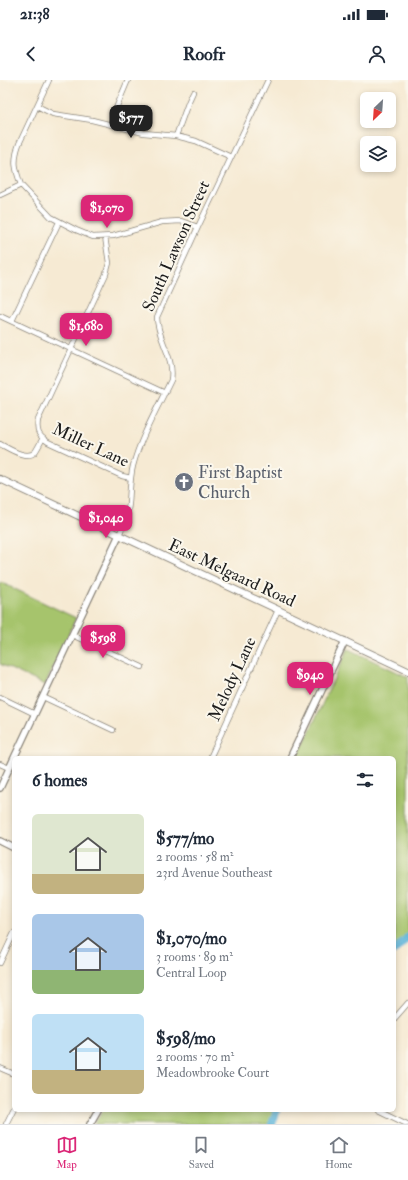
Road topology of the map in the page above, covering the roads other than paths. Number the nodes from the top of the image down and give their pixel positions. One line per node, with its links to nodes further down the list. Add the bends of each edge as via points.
1 (49, 80): 5 (street)
2 (128, 80): 6 (street)
3 (268, 80): 8 (street, South Lawson Street)
4 (192, 92): 7 (street)
5 (37, 106): 6 (street, via 54,114); 9 (street, via 16,154 15,168)
6 (112, 125): 7 (street, via 144,133)
7 (176, 136): 8 (street, via 196,141)
8 (231, 156): 12 (street, South Lawson Street)
9 (21, 186): 10 (street); 11 (street)
10 (0, 196)
11 (59, 222): 13 (street, via 93,237); 15 (street)
12 (198, 227): 13 (street, via 181,221 162,222); 17 (street, South Lawson Street, via 157,317 158,328 172,369 171,380)
13 (105, 237): 16 (street, Miller Lane, via 108,268)
14 (0, 316): 15 (street)
15 (12, 321): 16 (street)
16 (71, 349): 17 (street); 18 (street, Miller Lane, via 38,420 37,428)
17 (165, 393): 20 (street, South Lawson Street, via 140,446)
18 (43, 438): 19 (street, via 36,452 30,455 20,454); 20 (street, Miller Lane)
19 (0, 444)
20 (131, 478): 22 (street, South Lawson Street, via 127,516)
21 (0, 479): 22 (main road, East Melgaard Road)
22 (119, 535): 23 (main road, East Melgaard Road); 24 (street, South Lawson Street)
23 (278, 610): 25 (main road, East Melgaard Road); 33 (street, Melody Lane)
24 (72, 635): 26 (street); 28 (street, South Lawson Street)
25 (345, 641): 27 (main road, East Melgaard Road); 34 (street)
26 (142, 667)
27 (408, 671)
28 (43, 697): 30 (street, South Lawson Street); 31 (street)
29 (0, 698): 30 (street)
30 (35, 714): 32 (street, South Lawson Street)
31 (113, 730)
32 (15, 756)
33 (211, 756)
34 (291, 756)
35 (12, 762): 37 (street, South Lawson Street)
36 (0, 764): 37 (street)
37 (9, 768): 38 (street, South Lawson Street)
38 (0, 788)
39 (0, 841): 40 (street)
40 (12, 847)
41 (12, 937): 42 (street)
42 (0, 963)
43 (408, 1003): 44 (street)
44 (396, 1017)
45 (0, 1068): 46 (street)
46 (12, 1073)
47 (12, 1112): 50 (street)
48 (95, 1112): 51 (street)
49 (382, 1112): 52 (street)
50 (6, 1124)
51 (90, 1124)
52 (407, 1124)

